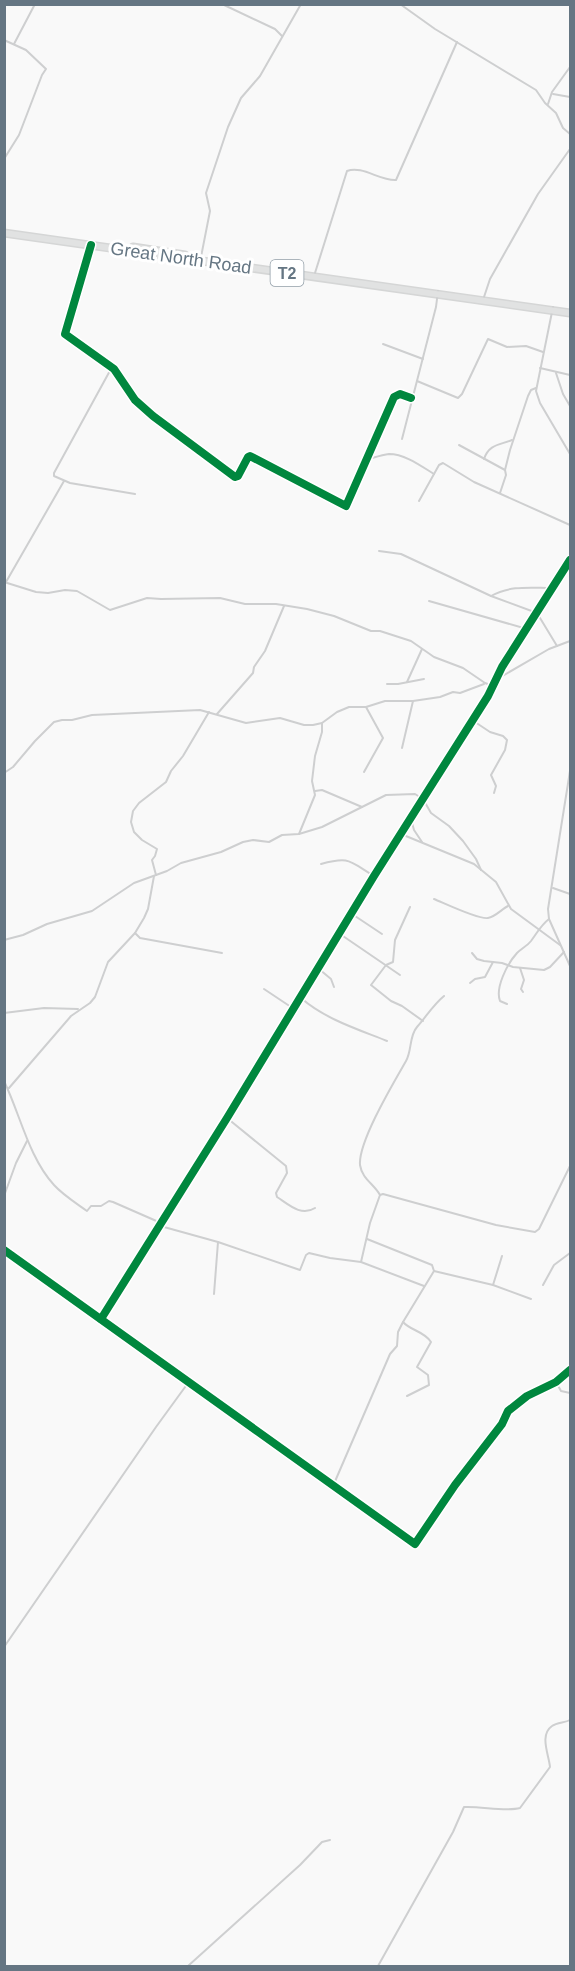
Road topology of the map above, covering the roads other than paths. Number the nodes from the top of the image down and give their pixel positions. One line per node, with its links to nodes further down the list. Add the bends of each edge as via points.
1 (35, 4): 8 (street)
2 (222, 4): 5 (street)
3 (301, 4): 5 (street)
4 (400, 4): 7 (street)
5 (282, 36): 18 (street, via 261,76 241,98 228,127 206,193 210,211)
6 (4, 40): 8 (street)
7 (457, 42): 12 (street, via 536,90); 19 (street, via 396,180 347,171)
8 (14, 44): 15 (street, via 46,69 19,135)
9 (570, 67): 10 (street)
10 (552, 94): 11 (street); 12 (street)
11 (570, 98)
12 (548, 104): 13 (street)
13 (570, 134)
14 (570, 148): 21 (street, via 538,194 490,279)
15 (4, 159)
16 (4, 231): 17 (highway, Great North Road / T2); 18 (highway, Great North Road / T2)
17 (91, 245): 20 (highway, Great North Road / T2); 27 (street, via 65,334)
18 (201, 257): 19 (highway, Great North Road / T2)
19 (315, 273): 20 (highway, Great North Road / T2)
20 (438, 293): 21 (highway, Great North Road / T2); 22 (highway, Great North Road / T2); 26 (street)
21 (484, 297): 22 (highway, Great North Road / T2)
22 (553, 309): 23 (highway, Great North Road / T2); 25 (street)
23 (570, 311)
24 (383, 344): 26 (street)
25 (543, 352): 28 (street); 31 (street, via 526,346 507,347 488,339 458,398)
26 (423, 359): 31 (street)
27 (112, 367): 40 (street, via 137,403 235,477 250,456 345,506); 43 (street, via 54,473)
28 (540, 368): 29 (street); 32 (street)
29 (556, 373): 30 (street); 34 (street)
30 (570, 375)
31 (417, 381): 33 (street)
32 (536, 388): 36 (street, via 528,396); 38 (street, via 540,403)
33 (411, 398): 35 (street); 40 (street, via 396,395)
34 (570, 406)
35 (402, 439)
36 (514, 439): 39 (street, via 496,445); 41 (street)
37 (459, 445): 39 (street)
38 (570, 454)
39 (484, 459): 41 (street)
40 (365, 460): 42 (street, via 396,455)
41 (505, 470): 44 (street)
42 (434, 474): 44 (street, via 439,465 445,464); 46 (street)
43 (64, 481): 45 (street); 50 (street)
44 (500, 493): 47 (street)
45 (135, 494)
46 (419, 501)
47 (570, 525)
48 (379, 551): 52 (street, via 400,554)
49 (570, 560): 51 (street)
50 (5, 582): 54 (street, via 36,592 77,591 110,610 147,598 220,598)
51 (552, 588): 52 (street, via 514,588); 55 (street)
52 (491, 596): 55 (street)
53 (429, 601): 56 (street)
54 (284, 606): 59 (street, via 334,616 411,641); 69 (street, via 253,673)
55 (537, 613): 56 (street); 58 (street)
56 (527, 629): 60 (street)
57 (570, 641): 58 (street)
58 (557, 645): 60 (street)
59 (422, 649): 62 (street); 63 (street)
60 (497, 679): 65 (street)
61 (424, 680): 62 (street)
62 (406, 682): 64 (street)
63 (485, 683): 65 (street); 66 (street, via 460,693)
64 (387, 684)
65 (493, 686): 70 (street)
66 (413, 701): 67 (street, via 385,701); 72 (street)
67 (366, 707): 71 (street, via 343,709); 74 (street, via 383,738)
68 (209, 712): 69 (street); 75 (street, via 92,715 54,722); 86 (street, via 167,781 133,810 134,832 157,849 152,860)
69 (216, 714): 71 (street, via 246,723 280,717 304,725)
70 (471, 720): 77 (street, via 507,740 491,775 496,786); 78 (street)
71 (322, 723): 76 (street, via 312,781)
72 (402, 748)
73 (570, 771): 88 (street)
74 (364, 772)
75 (4, 773)
76 (315, 791): 79 (street, via 322,790); 81 (street)
77 (494, 793)
78 (423, 799): 79 (street, via 415,794 386,795); 80 (street); 85 (street, via 431,813 463,842)
79 (362, 807): 81 (street)
80 (411, 819): 82 (street); 83 (street)
81 (299, 834): 86 (street, via 268,842 243,842)
82 (401, 834): 83 (street); 87 (street)
83 (422, 842): 85 (street)
84 (321, 864): 87 (street, via 346,860)
85 (481, 870): 92 (street, via 496,882)
86 (155, 876): 98 (street, via 148,909); 101 (street, via 134,883 92,910)
87 (374, 876): 93 (street)
88 (552, 887): 89 (street); 94 (street)
89 (570, 894)
90 (434, 899): 92 (street, via 484,918)
91 (410, 906): 108 (street, via 395,940 393,962)
92 (508, 906): 96 (street)
93 (352, 914): 99 (street); 100 (street)
94 (549, 919): 95 (street); 102 (street)
95 (543, 924): 96 (street); 97 (street)
96 (535, 925): 97 (street)
97 (539, 929): 102 (street); 109 (street)
98 (135, 933): 103 (street, via 140,938); 121 (street, via 108,962 90,1003)
99 (340, 934): 108 (street); 112 (street)
100 (382, 934)
101 (4, 940)
102 (560, 945): 105 (street)
103 (222, 953)
104 (472, 953): 107 (street)
105 (565, 953): 106 (street); 110 (street); 111 (street, via 544,970)
106 (570, 957)
107 (493, 962): 109 (street); 114 (street, via 485,977)
108 (386, 965): 113 (street); 124 (street, via 372,982 373,988)
109 (509, 966): 111 (street); 120 (street, via 498,994 500,1001)
110 (570, 966)
111 (520, 968): 117 (street)
112 (319, 969): 115 (street, via 331,978); 119 (street)
113 (400, 975)
114 (470, 983)
115 (334, 987)
116 (264, 989): 122 (street)
117 (523, 992)
118 (444, 996): 124 (street)
119 (301, 998): 122 (street); 125 (street, via 348,1026)
120 (507, 1004)
121 (78, 1009): 123 (street); 127 (street)
122 (294, 1009): 128 (street)
123 (4, 1013)
124 (423, 1021): 131 (street, via 416,1028 407,1060 379,1109 361,1152 363,1175)
125 (387, 1041)
126 (4, 1081): 127 (street)
127 (8, 1089): 129 (street)
128 (227, 1118): 133 (street, via 288,1170 276,1197 300,1211); 134 (street)
129 (27, 1141): 132 (street); 134 (street, via 55,1186 87,1211 110,1201)
130 (570, 1166): 131 (street, via 535,1232 496,1226)
131 (380, 1195): 135 (street)
132 (4, 1196)
133 (315, 1208)
134 (161, 1223): 136 (street); 147 (street)
135 (367, 1239): 140 (street); 141 (street, via 432,1266)
136 (218, 1242): 140 (street, via 300,1270 309,1253); 145 (street)
137 (4, 1250): 147 (street)
138 (570, 1253): 143 (street, via 554,1264)
139 (502, 1256): 142 (street)
140 (361, 1262): 144 (street)
141 (434, 1271): 142 (street); 144 (street)
142 (492, 1285): 146 (street)
143 (543, 1285)
144 (425, 1286): 148 (street)
145 (214, 1294)
146 (531, 1299)
147 (101, 1319): 151 (street)
148 (403, 1322): 153 (street, via 426,1335 430,1342 417,1367 428,1375 429,1385); 154 (street, via 397,1346 390,1354)
149 (570, 1370): 150 (street)
150 (556, 1382): 152 (street, via 561,1391); 154 (street, via 532,1393 508,1412 416,1544)
151 (188, 1383): 154 (street); 155 (street)
152 (570, 1393)
153 (406, 1396)
154 (333, 1486)
155 (4, 1647)
156 (570, 1720): 159 (street, via 553,1725 547,1732 550,1767 520,1808 464,1807)
157 (330, 1840): 158 (street, via 322,1842)
158 (189, 1966)
159 (378, 1966)

